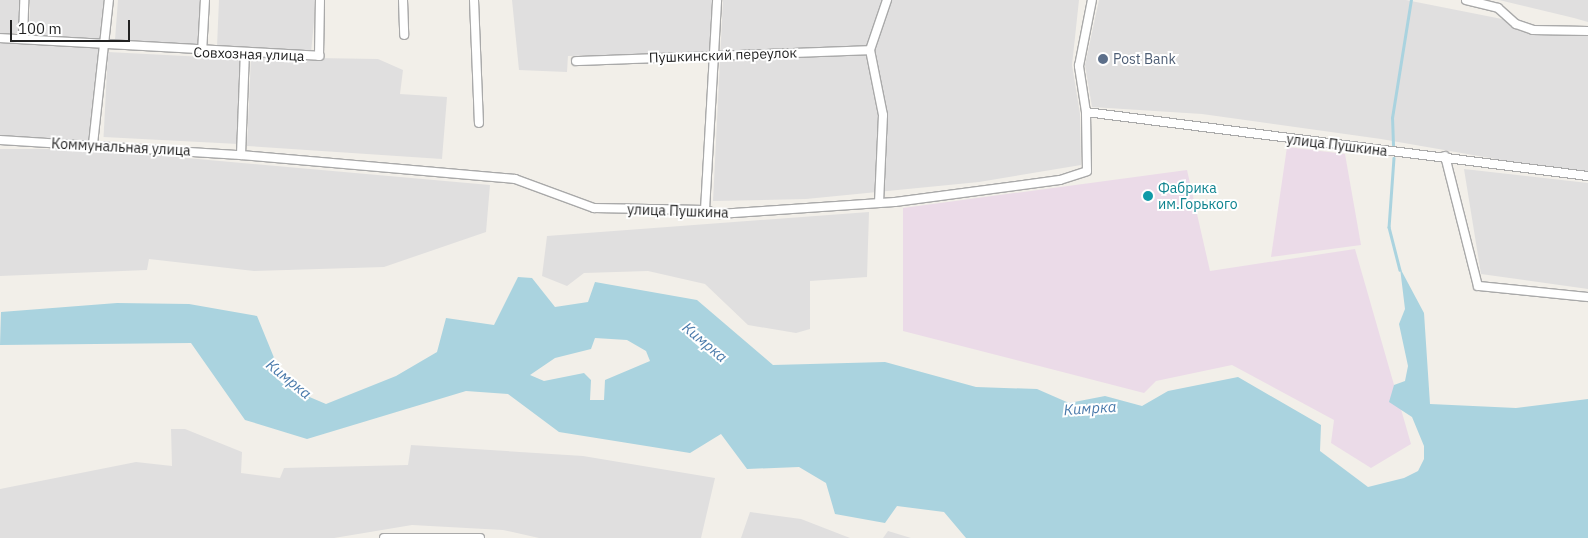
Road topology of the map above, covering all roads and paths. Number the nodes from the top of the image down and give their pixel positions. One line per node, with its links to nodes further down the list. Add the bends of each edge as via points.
1 (24, 0): 14 (street)
2 (109, 0): 15 (street)
3 (206, 0): 17 (street)
4 (320, 0): 18 (street, Совхозная улица, via 319,56)
5 (403, 0): 12 (street)
6 (474, 0): 22 (street)
7 (717, 0): 19 (street)
8 (887, 0): 16 (street)
9 (1092, 0): 21 (street, via 1079,66)
10 (1466, 0): 11 (street, via 1498,8 1516,24 1533,30)
11 (1588, 31)
12 (404, 35)
13 (0, 38): 14 (street, Совхозная улица)
14 (23, 38): 15 (street, Совхозная улица)
15 (104, 44): 17 (street, Совхозная улица); 24 (street)
16 (870, 50): 19 (street, Пушкинский переулок); 28 (street, via 883,114)
17 (202, 53): 18 (street, Совхозная улица)
18 (245, 53): 25 (street)
19 (714, 55): 20 (street, Пушкинский переулок); 29 (street)
20 (576, 61)
21 (1086, 112): 26 (street, улица Пушкина); 28 (street, улица Пушкина, via 1087,170 1060,180)
22 (479, 122)
23 (0, 140): 24 (street, Коммунальная улица)
24 (93, 144): 25 (street, Коммунальная улица)
25 (241, 154): 29 (street, улица Пушкина, via 515,179 594,208)
26 (1445, 156): 27 (street, улица Пушкина); 30 (street, via 1478,286)
27 (1588, 176)
28 (879, 203): 29 (street, улица Пушкина, via 718,214)
29 (705, 210)
30 (1588, 297)
31 (384, 538): 32 (street)
32 (480, 538)

